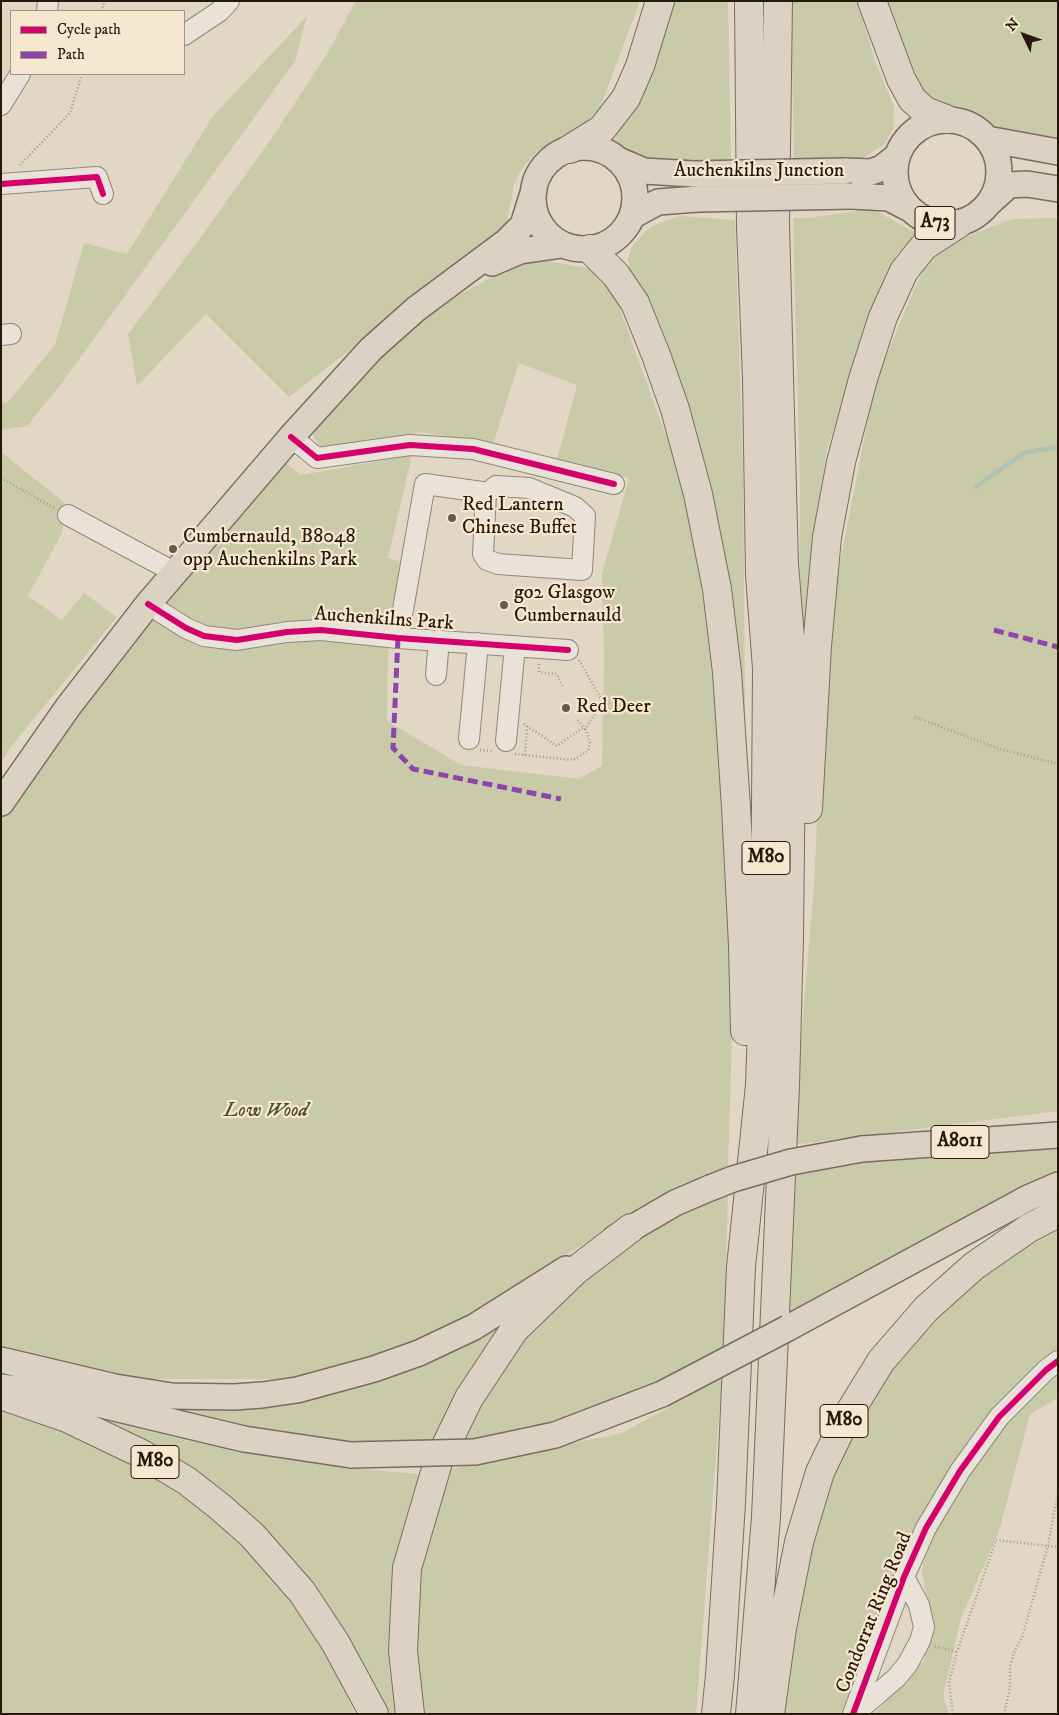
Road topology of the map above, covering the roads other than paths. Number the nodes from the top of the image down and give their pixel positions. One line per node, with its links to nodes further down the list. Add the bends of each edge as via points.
1 (229, 1): 6 (street)
2 (660, 1): 11 (highway, via 640,66 626,98 602,129)
3 (749, 1): 48 (highway, M80, via 751,228 760,575 767,669 767,792 760,1085)
4 (778, 1): 41 (highway, M80, via 775,224 784,564 792,663)
5 (872, 1): 9 (highway, via 901,80 912,99 925,111)
6 (185, 35)
7 (19, 75): 8 (street)
8 (1, 104)
9 (946, 120): 10 (main road, Auchenkilns Junction, via 969,125); 13 (main road, Auchenkilns Junction, via 925,124 916,130 901,146)
10 (987, 139): 12 (main road); 19 (main road, Auchenkilns Junction, via 999,168 996,190)
11 (570, 149): 14 (main road, Auchenkilns Junction, via 587,147 604,151); 17 (main road, via 546,164)
12 (1058, 152)
13 (897, 156): 14 (main road, Auchenkilns Junction, bridge, via 871,172 694,174 644,171); 20 (main road, A73, via 897,189)
14 (618, 160): 21 (main road, Auchenkilns Junction / A73, via 634,186)
15 (1, 184): 18 (street, via 97,177)
16 (1058, 189): 19 (main road, A73, via 1027,184 1008,186)
17 (534, 190): 23 (main road, via 539,222); 25 (main road, via 523,225)
18 (104, 194)
19 (990, 202): 22 (main road, A73, via 982,212)
20 (908, 208): 21 (main road, Auchenkilns Junction / A73, bridge, via 889,198 852,196 698,199 658,202); 22 (main road, Auchenkilns Junction / A73, via 926,220)
21 (632, 216): 24 (main road, Auchenkilns Junction / A73, via 616,238 604,246)
22 (958, 224): 41 (highway, via 924,246 904,271 863,379 841,462 827,537 817,646 810,785)
23 (562, 245): 24 (main road, Auchenkilns Junction / A73); 25 (main road, Auchenkilns Junction, via 520,251)
24 (590, 249): 48 (highway, via 616,275 635,304 676,409 717,589 727,672 743,944 746,1078)
25 (464, 275): 26 (main road, via 416,309 371,349)
26 (291, 437): 27 (street, via 317,458 410,445 473,449); 30 (main road)
27 (614, 484)
28 (484, 493): 28 (street, via 483,554 487,560 498,564 582,570 586,516 575,507 529,488 496,486); 32 (street, Auchenkilns Park, via 425,484)
29 (68, 515): 30 (street)
30 (174, 572): 31 (main road)
31 (148, 604): 32 (street, Auchenkilns Park, via 204,636 236,640 321,630); 40 (main road, via 68,707)
32 (398, 638): 33 (street, Auchenkilns Park)
33 (439, 640): 34 (street, Auchenkilns Park); 37 (street)
34 (478, 643): 35 (street, Auchenkilns Park); 38 (street)
35 (515, 646): 36 (street, Auchenkilns Park); 39 (street)
36 (568, 650)
37 (436, 675)
38 (469, 739)
39 (503, 748)
40 (1, 803)
41 (786, 1085): 57 (highway, M80, via 766,1517)
42 (1058, 1125): 44 (main road)
43 (1058, 1135): 44 (main road, A8011)
44 (950, 1142): 47 (main road, A8011, bridge, via 862,1149 791,1162 733,1178 675,1203)
45 (1058, 1185): 51 (main road, bridge, via 1028,1198 662,1394 555,1435 475,1452 351,1455 244,1439 60,1395)
46 (1058, 1213): 58 (highway, M80, via 974,1266 926,1309 881,1361 846,1418 820,1472 799,1542)
47 (631, 1228): 49 (main road, via 508,1307 452,1338 420,1353 297,1390 234,1397 172,1396 115,1387); 55 (highway, via 576,1270 514,1330 470,1398 438,1462 407,1568 403,1651)
48 (741, 1267): 56 (highway, M80, via 731,1512)
49 (1, 1360)
50 (1058, 1361): 53 (street, Condorrat Ring Road, via 998,1417 926,1528)
51 (1, 1386)
52 (1, 1395): 54 (highway, M80, via 67,1418 142,1454 187,1480 219,1506 252,1535 302,1592 335,1642)
53 (904, 1577): 59 (street, Condorrat Ring Road); 59 (street, via 919,1605 924,1627 920,1641 908,1665)
54 (374, 1714)
55 (410, 1714)
56 (716, 1714)
57 (750, 1714)
58 (770, 1714)
59 (853, 1714)

